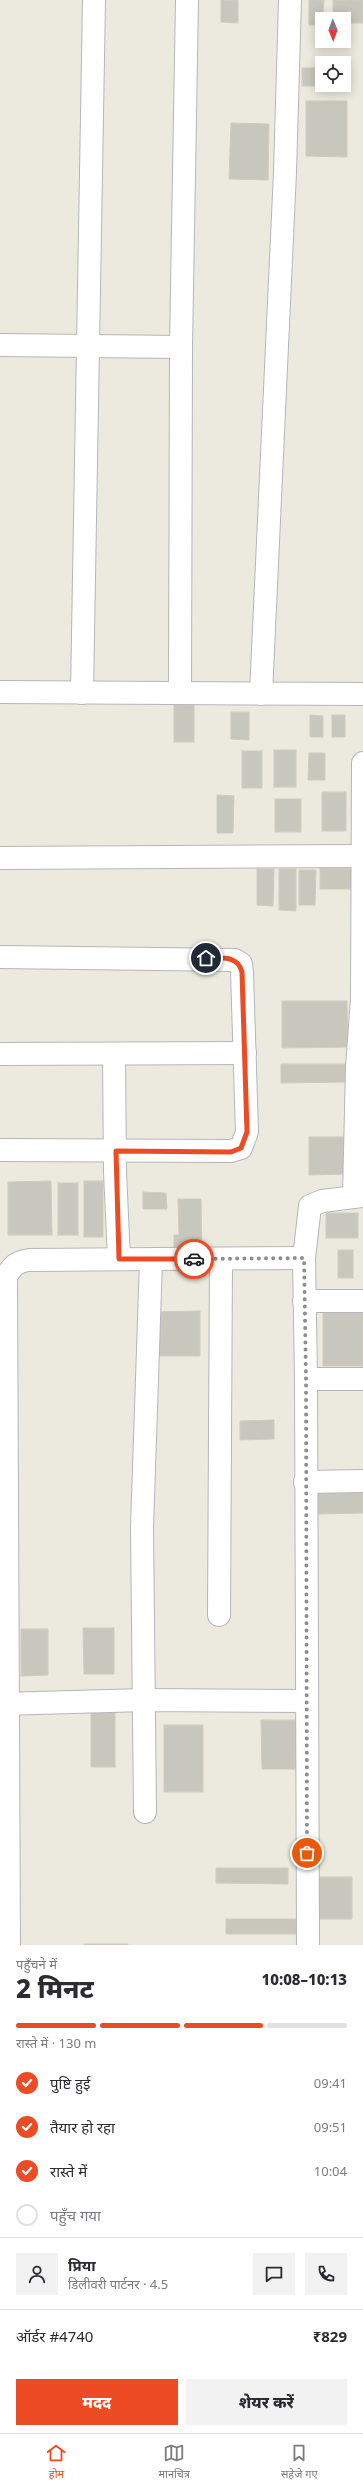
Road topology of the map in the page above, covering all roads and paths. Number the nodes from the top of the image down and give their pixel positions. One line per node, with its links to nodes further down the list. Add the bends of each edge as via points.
1 (94, 0): 5 (street)
2 (187, 0): 6 (street)
3 (290, 0): 10 (street, via 285,172)
4 (0, 345): 5 (street)
5 (88, 347): 6 (street); 8 (street)
6 (181, 347): 9 (street)
7 (0, 692): 8 (street)
8 (82, 693): 9 (street)
9 (180, 693): 10 (street)
10 (261, 694): 11 (street)
11 (363, 694)
12 (363, 763): 13 (street)
13 (363, 768): 14 (street)
14 (361, 856): 15 (street); 16 (street)
15 (0, 858)
16 (362, 897): 23 (street, via 362,999 357,1067)
17 (0, 957): 18 (street, via 235,960 240,964 242,972)
18 (245, 1053): 20 (street); 22 (street, via 247,1132 241,1148 231,1152)
19 (0, 1054): 20 (street)
20 (114, 1055): 22 (street)
21 (0, 1150): 22 (street)
22 (116, 1151): 25 (street)
23 (359, 1196): 24 (street, via 322,1201 310,1206)
24 (304, 1258): 26 (street); 29 (street)
25 (119, 1259): 27 (street); 37 (street, via 20,1261 11,1266 6,1277)
26 (221, 1259): 27 (street); 34 (street)
27 (151, 1260): 35 (street, via 142,1528)
28 (363, 1300): 29 (street)
29 (304, 1301): 30 (street)
30 (306, 1379): 31 (street); 33 (street)
31 (363, 1379)
32 (363, 1481): 33 (street)
33 (305, 1482): 36 (street)
34 (219, 1615)
35 (145, 1700): 36 (street); 37 (street); 38 (street)
36 (306, 1700): 40 (street)
37 (4, 1704): 39 (street)
38 (145, 1812)
39 (9, 1945)
40 (308, 1945)

